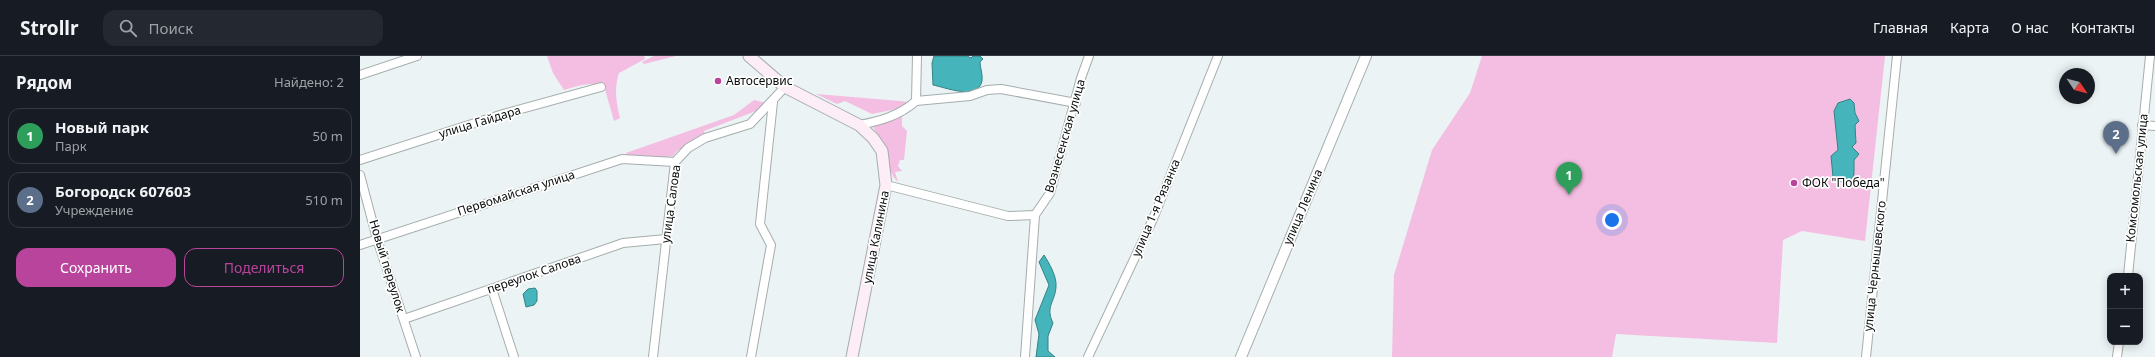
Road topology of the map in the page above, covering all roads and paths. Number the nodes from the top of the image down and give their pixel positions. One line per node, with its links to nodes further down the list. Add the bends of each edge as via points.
1 (417, 56): 9 (street)
2 (749, 56): 11 (main road, улица Калинина)
3 (916, 56): 12 (street)
4 (1089, 56): 14 (street, Вознесенская улица)
5 (1218, 56): 36 (street, улица 1-я Рязанка, via 1153,219)
6 (1366, 56): 37 (street, улица Ленина)
7 (1897, 56): 38 (street, улица Чернышевского)
8 (2150, 56): 15 (street, Комсомольская улица)
9 (360, 75)
10 (601, 87): 18 (street, улица Гайдара, via 503,114)
11 (785, 87): 13 (street, улица Салова); 16 (main road, улица Калинина)
12 (916, 101): 14 (street, via 970,96 987,90 1001,89); 16 (street, via 903,112)
13 (773, 102): 19 (street, улица Салова, via 750,124 705,138 688,148); 33 (street, via 760,224 771,245)
14 (1076, 103): 22 (street, Вознесенская улица, via 1050,193)
15 (2142, 124): 17 (street); 26 (street, Комсомольская улица)
16 (859, 125): 21 (main road, улица Калинина, via 882,151)
17 (2155, 126)
18 (360, 160)
19 (675, 162): 23 (street, Первомайская улица, via 622,159); 24 (street, улица Салова)
20 (360, 175): 23 (street, Новый переулок)
21 (886, 185): 22 (street, via 1008,216); 34 (main road, улица Калинина)
22 (1035, 215): 35 (street)
23 (377, 239): 25 (street, Первомайская улица); 28 (street, Новый переулок)
24 (666, 239): 27 (street, переулок Салова, via 623,243); 32 (street, улица Салова)
25 (360, 245)
26 (2128, 273)
27 (492, 289): 28 (street, переулок Салова); 31 (street)
28 (404, 319): 30 (street, Новый переулок)
29 (2118, 345): 39 (street)
30 (416, 357)
31 (514, 357)
32 (653, 357)
33 (751, 357)
34 (852, 357)
35 (1025, 357)
36 (1088, 357)
37 (1241, 357)
38 (1866, 357)
39 (2116, 357)

